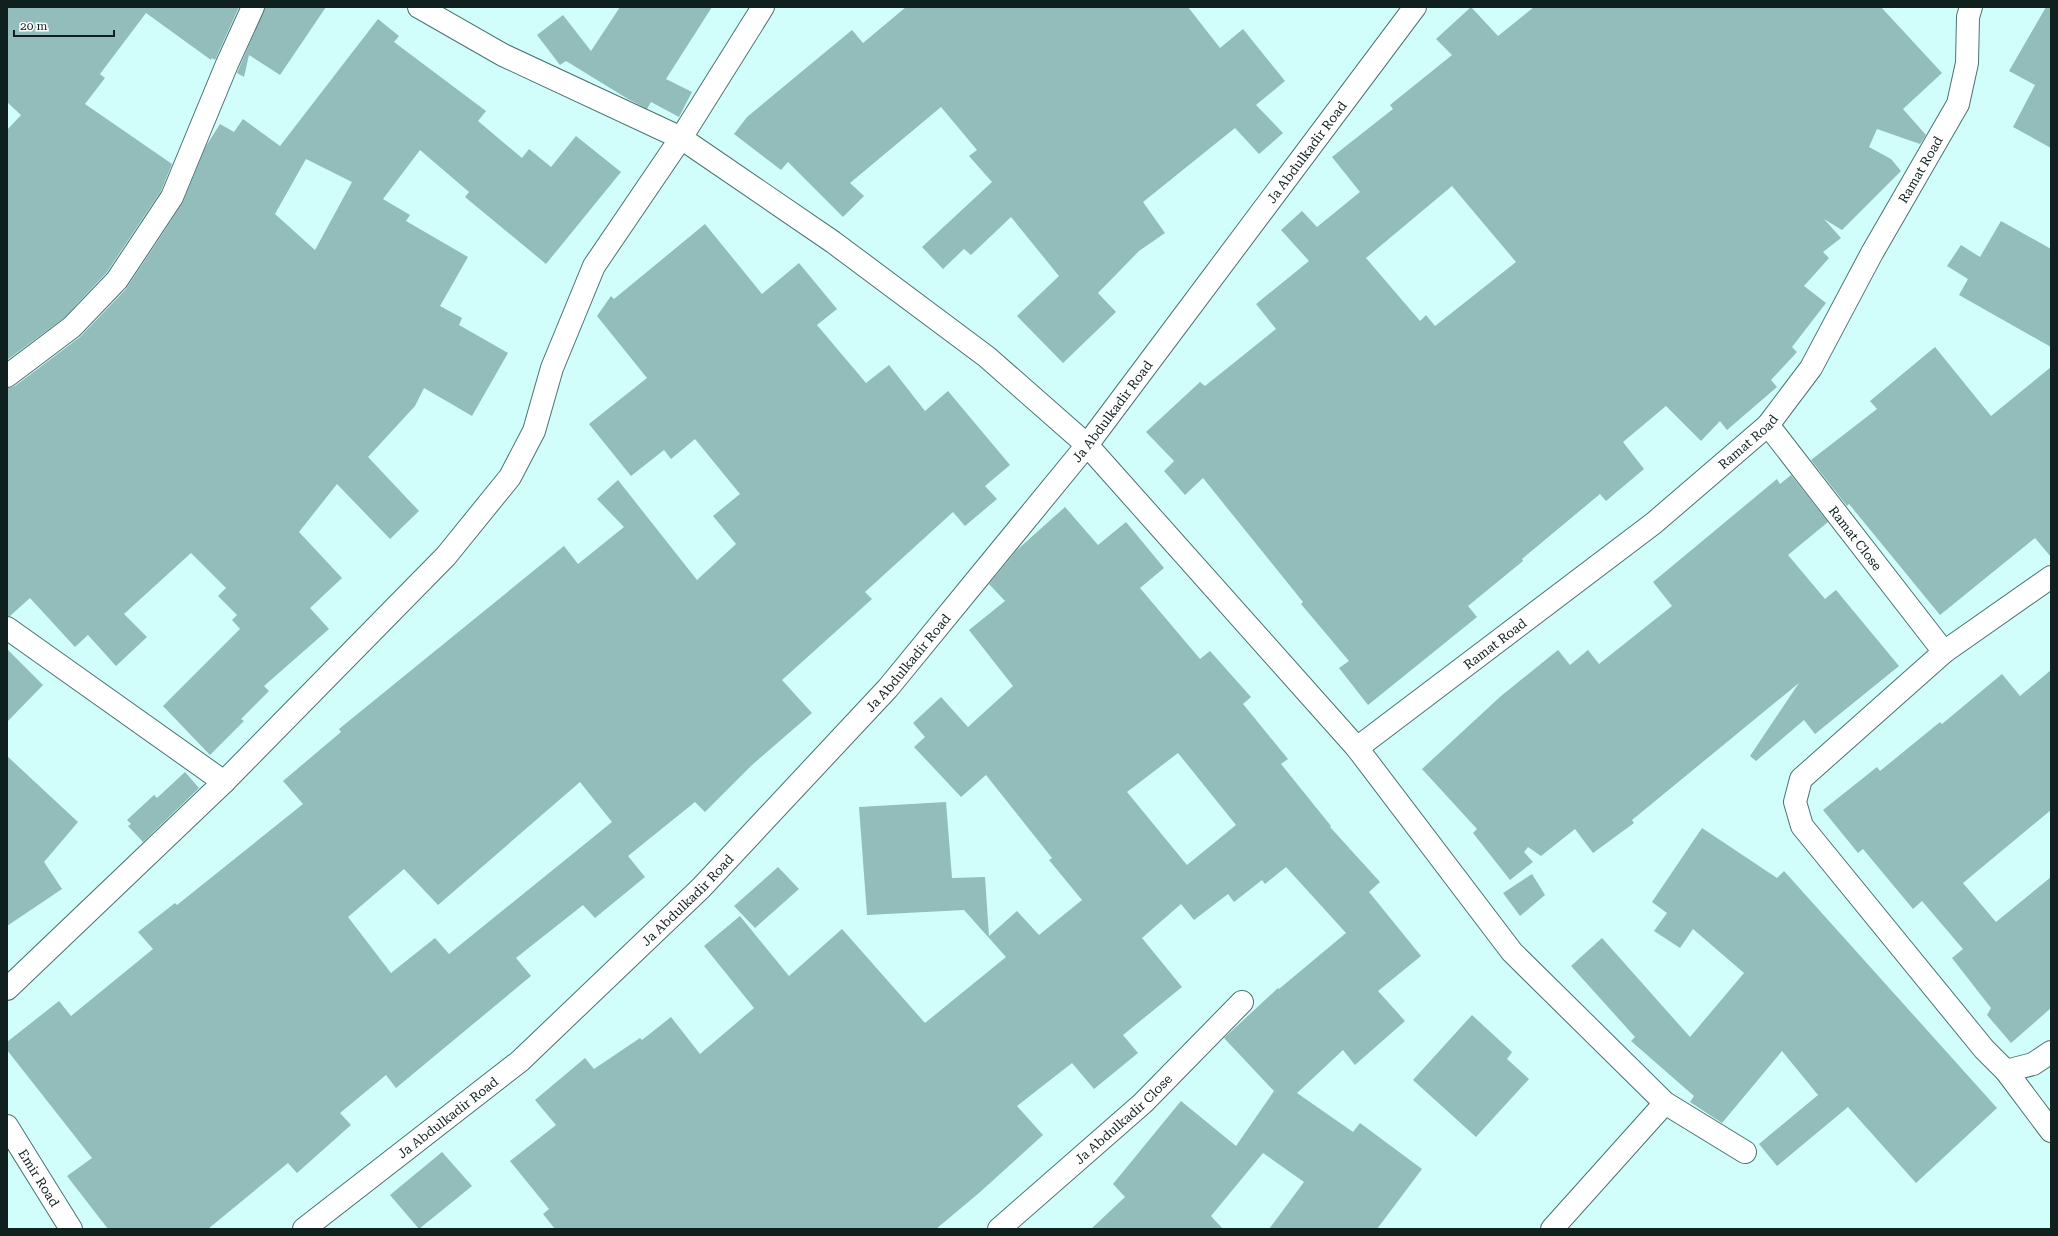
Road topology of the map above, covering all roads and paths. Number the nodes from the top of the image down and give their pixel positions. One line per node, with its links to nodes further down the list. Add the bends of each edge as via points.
1 (254, 7): 7 (street, via 227,64 172,197 117,280 72,327)
2 (419, 7): 6 (street, via 503,55)
3 (763, 7): 6 (street)
4 (1415, 7): 9 (street, Ja Abdulkadir Road)
5 (1966, 10): 8 (street, Ramat Road, via 1967,63 1958,104 1872,253 1811,368)
6 (681, 138): 9 (street, via 833,242 987,357); 14 (street, via 594,266 552,368 534,430 510,477 446,556)
7 (7, 376)
8 (1768, 425): 12 (street, Ramat Close); 13 (street, Ramat Road, via 1654,523)
9 (1087, 445): 13 (street); 24 (street, Ja Abdulkadir Road, via 888,688 701,888 520,1060)
10 (2051, 577): 12 (street)
11 (7, 628): 14 (street)
12 (1944, 652): 18 (street, via 1801,779 1795,802 1802,826 1984,1048)
13 (1357, 748): 19 (street, via 1512,952)
14 (224, 782): 15 (street)
15 (7, 989)
16 (1242, 1002): 25 (street, Ja Abdulkadir Close, via 1143,1103)
17 (2051, 1052): 18 (street, via 2033,1064)
18 (2006, 1071): 21 (street)
19 (1665, 1103): 22 (street); 26 (street)
20 (7, 1126): 23 (street, Emir Road)
21 (2051, 1131)
22 (1746, 1152)
23 (71, 1229)
24 (304, 1229)
25 (999, 1229)
26 (1552, 1229)

